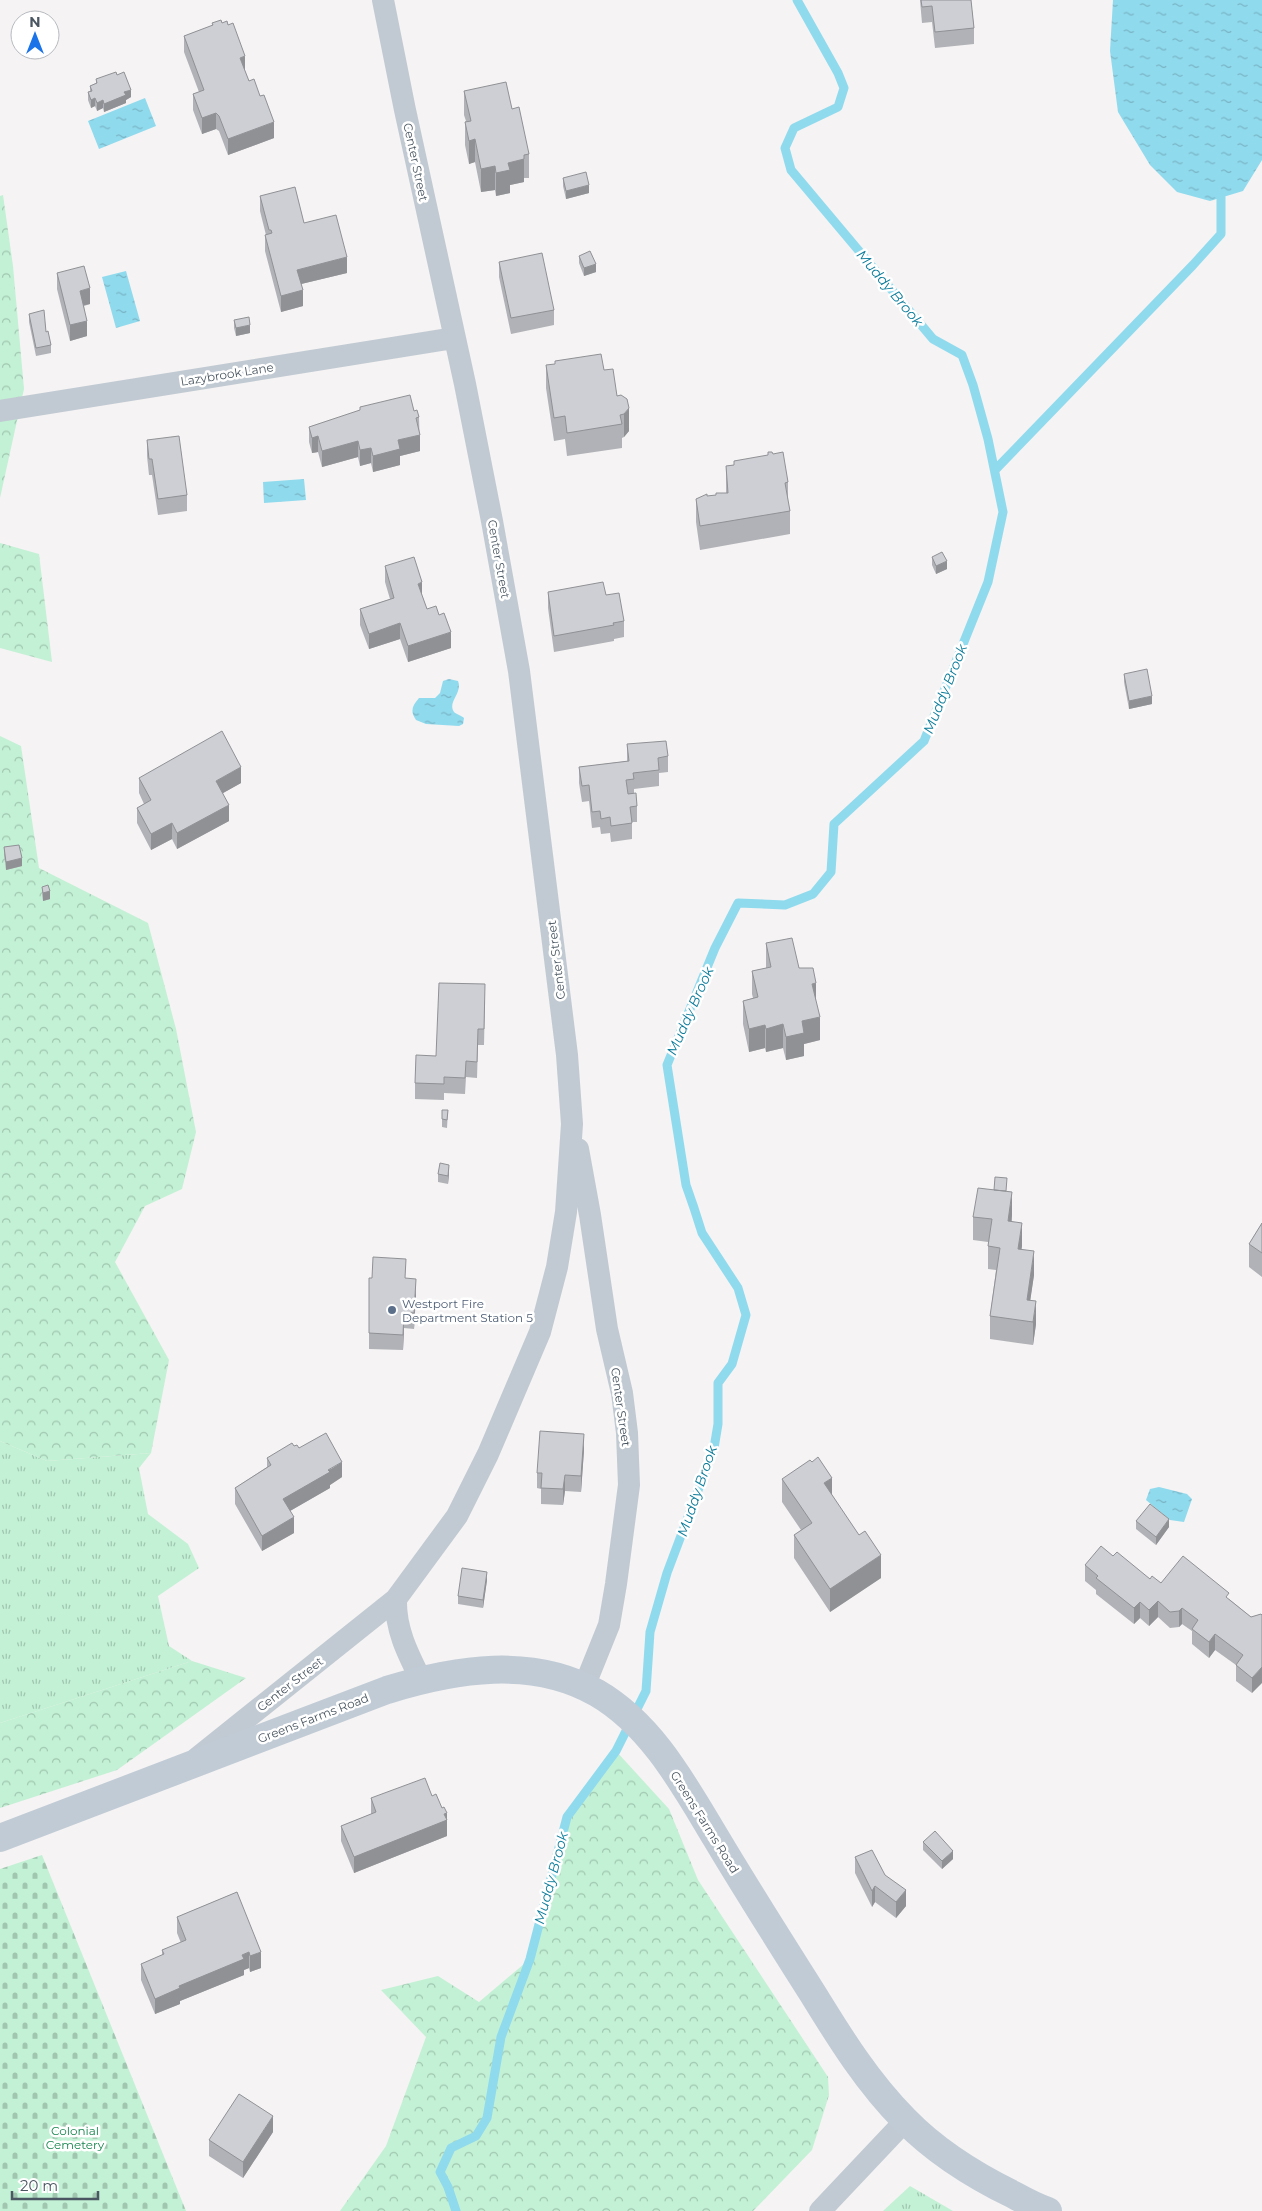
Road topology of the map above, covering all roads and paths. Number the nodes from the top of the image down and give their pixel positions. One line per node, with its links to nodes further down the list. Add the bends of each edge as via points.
1 (383, 0): 2 (street, Center Street)
2 (454, 338): 3 (street, Lazybrook Lane); 4 (street, Center Street, via 520,671 567,1055)
3 (0, 411)
4 (572, 1124): 5 (street, Center Street, via 566,1212 557,1266 540,1332 488,1454 457,1516); 7 (street, Center Street, via 582,1162 607,1330 622,1393 629,1485 608,1625)
5 (396, 1599): 6 (street, via 398,1628); 8 (street, Center Street)
6 (421, 1680): 7 (street, Greens Farms Road, via 505,1670 538,1672); 8 (street, Greens Farms Road, via 387,1690)
7 (584, 1687): 10 (street, Greens Farms Road, via 611,1702 637,1724 678,1775 852,2057)
8 (185, 1768): 9 (street, Greens Farms Road)
9 (0, 1838)
10 (905, 2121): 11 (street); 12 (street, Greens Farms Road, via 974,2175)
11 (820, 2211)
12 (1048, 2211)

